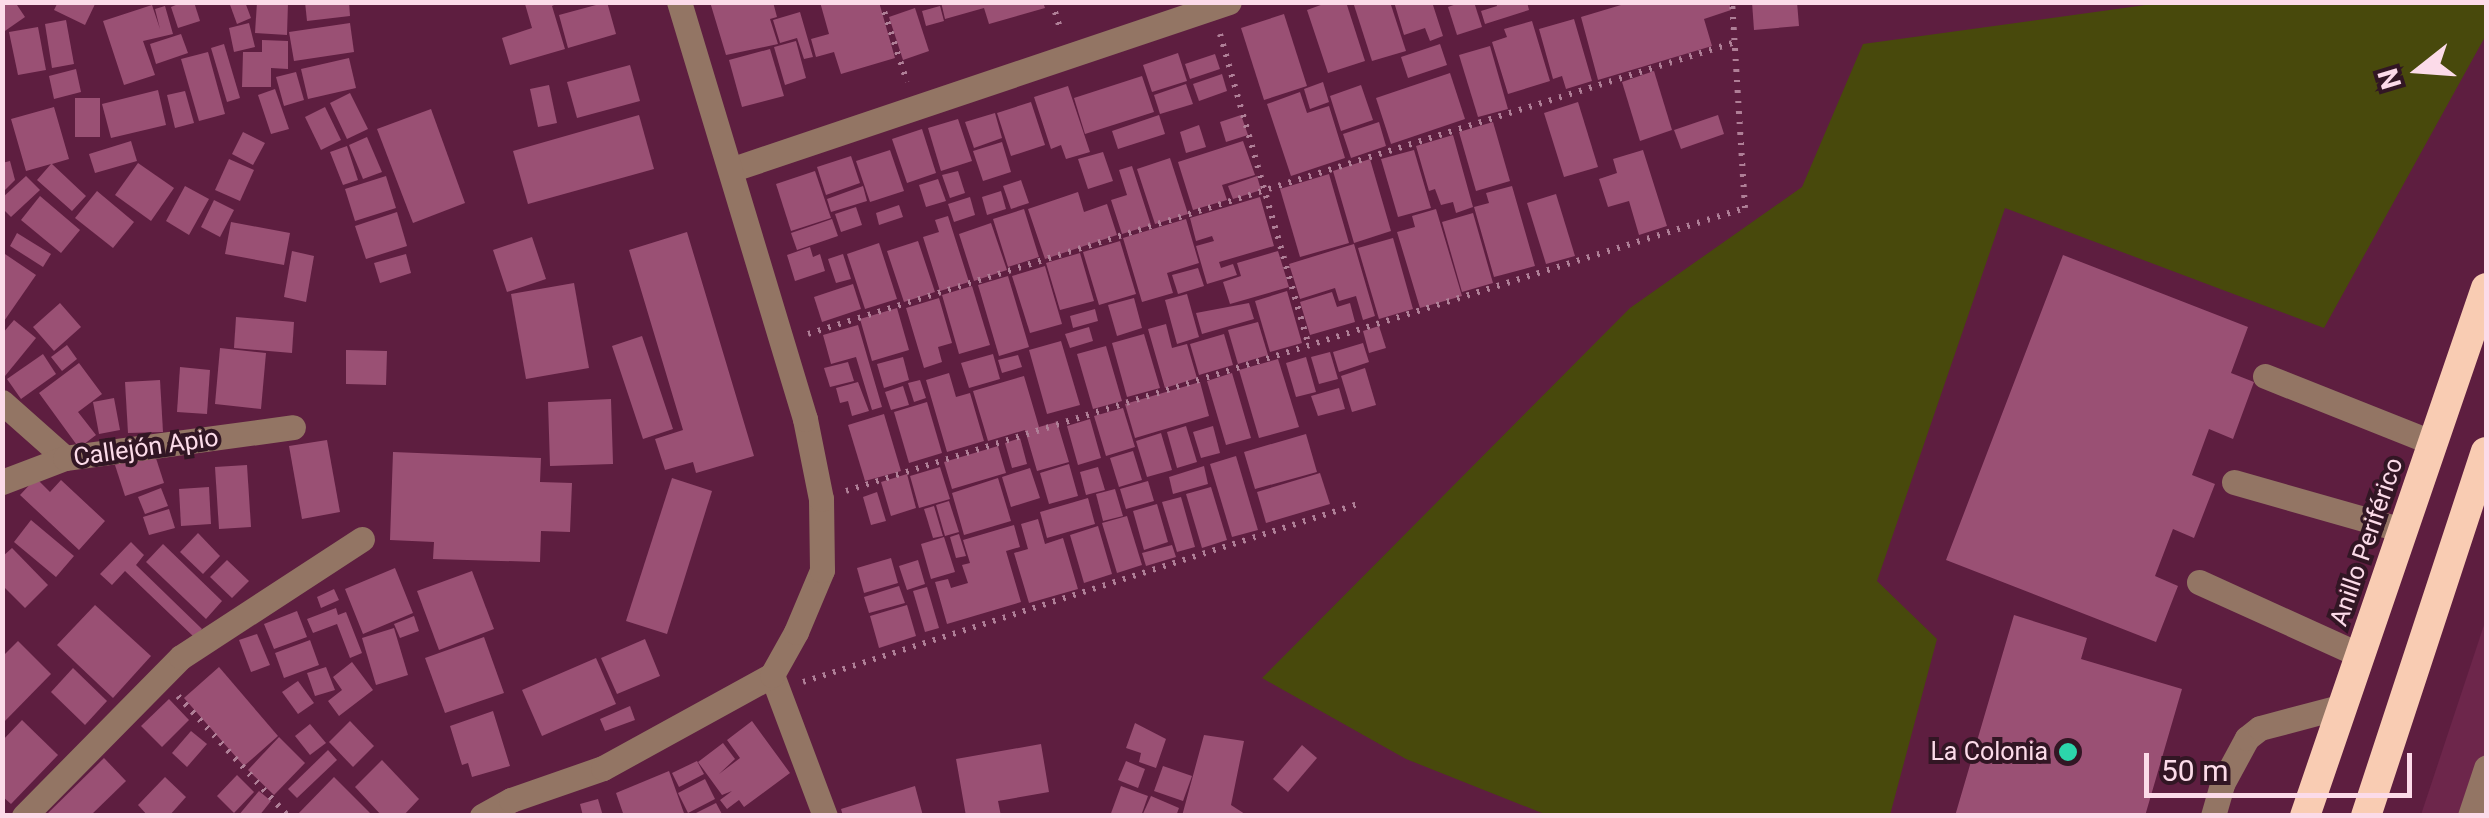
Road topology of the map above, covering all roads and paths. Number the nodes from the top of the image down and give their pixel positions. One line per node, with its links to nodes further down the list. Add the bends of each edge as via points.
1 (679, 2): 7 (street)
2 (882, 2): 6 (path)
3 (1732, 2): 5 (path)
4 (1221, 5): 6 (street); 8 (path)
5 (1735, 42): 8 (path); 11 (path, via 1745,208)
6 (916, 108): 7 (street)
7 (733, 169): 10 (street)
8 (1264, 191): 10 (path); 11 (path)
9 (2486, 288): 15 (highway, Anillo Periférico)
10 (783, 342): 20 (street)
11 (1309, 346): 20 (path)
12 (2265, 376): 15 (street)
13 (2, 402): 17 (street)
14 (293, 427): 17 (street, Callejón Apio)
15 (2433, 443): 22 (highway, Anillo Periférico)
16 (2486, 452): 36 (highway)
17 (65, 458): 18 (street, Callejón Apio)
18 (2, 482)
19 (2234, 482): 22 (street)
20 (821, 499): 27 (street, via 822,570)
21 (1358, 504): 27 (path)
22 (2403, 530): 25 (highway, Anillo Periférico)
23 (362, 539): 26 (street, via 180,657)
24 (2199, 582): 25 (street)
25 (2360, 655): 28 (highway, Anillo Periférico)
26 (160, 677): 30 (street); 31 (path)
27 (775, 682): 32 (street, via 603,768); 33 (street)
28 (2342, 706): 34 (street, via 2260,728 2247,738); 35 (highway, Anillo Periférico)
29 (2486, 768): 37 (street)
30 (24, 816)
31 (288, 816)
32 (482, 816)
33 (825, 816)
34 (2213, 816)
35 (2305, 816)
36 (2366, 816)
37 (2470, 816)

